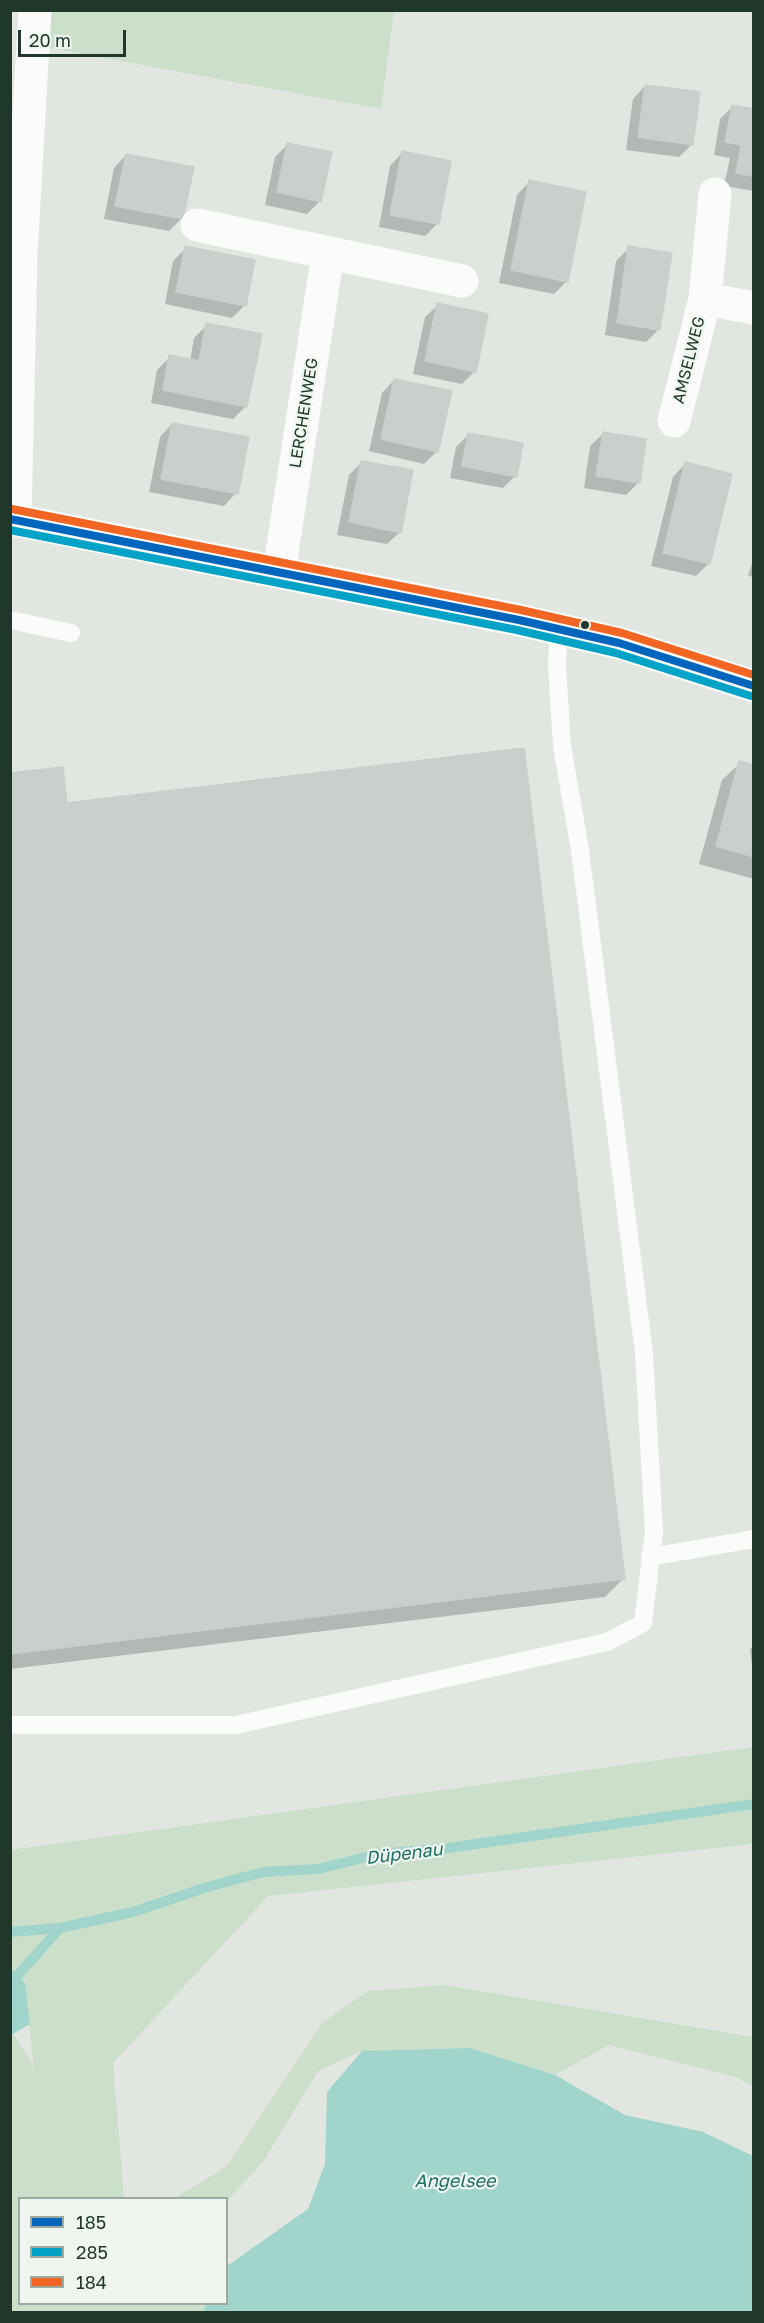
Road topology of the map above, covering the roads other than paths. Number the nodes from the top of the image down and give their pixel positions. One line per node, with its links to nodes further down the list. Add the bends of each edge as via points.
1 (35, 10): 9 (street, via 21,255)
2 (715, 194): 6 (street, AMSELWEG)
3 (197, 225): 4 (street)
4 (328, 253): 5 (street); 10 (street, LERCHENWEG)
5 (462, 281)
6 (705, 299): 7 (street, AMSELWEG); 8 (street, AMSELWEG)
7 (753, 308)
8 (674, 421)
9 (13, 519): 10 (street)
10 (279, 572): 12 (street)
11 (10, 620): 13 (lane)
12 (559, 629): 14 (street, via 619,643); 16 (lane, via 562,746 580,850 644,1353 654,1532)
13 (71, 633)
14 (753, 686)
15 (753, 1539): 16 (lane)
16 (650, 1557): 17 (lane, via 643,1623 607,1642 236,1725)
17 (10, 1725)

